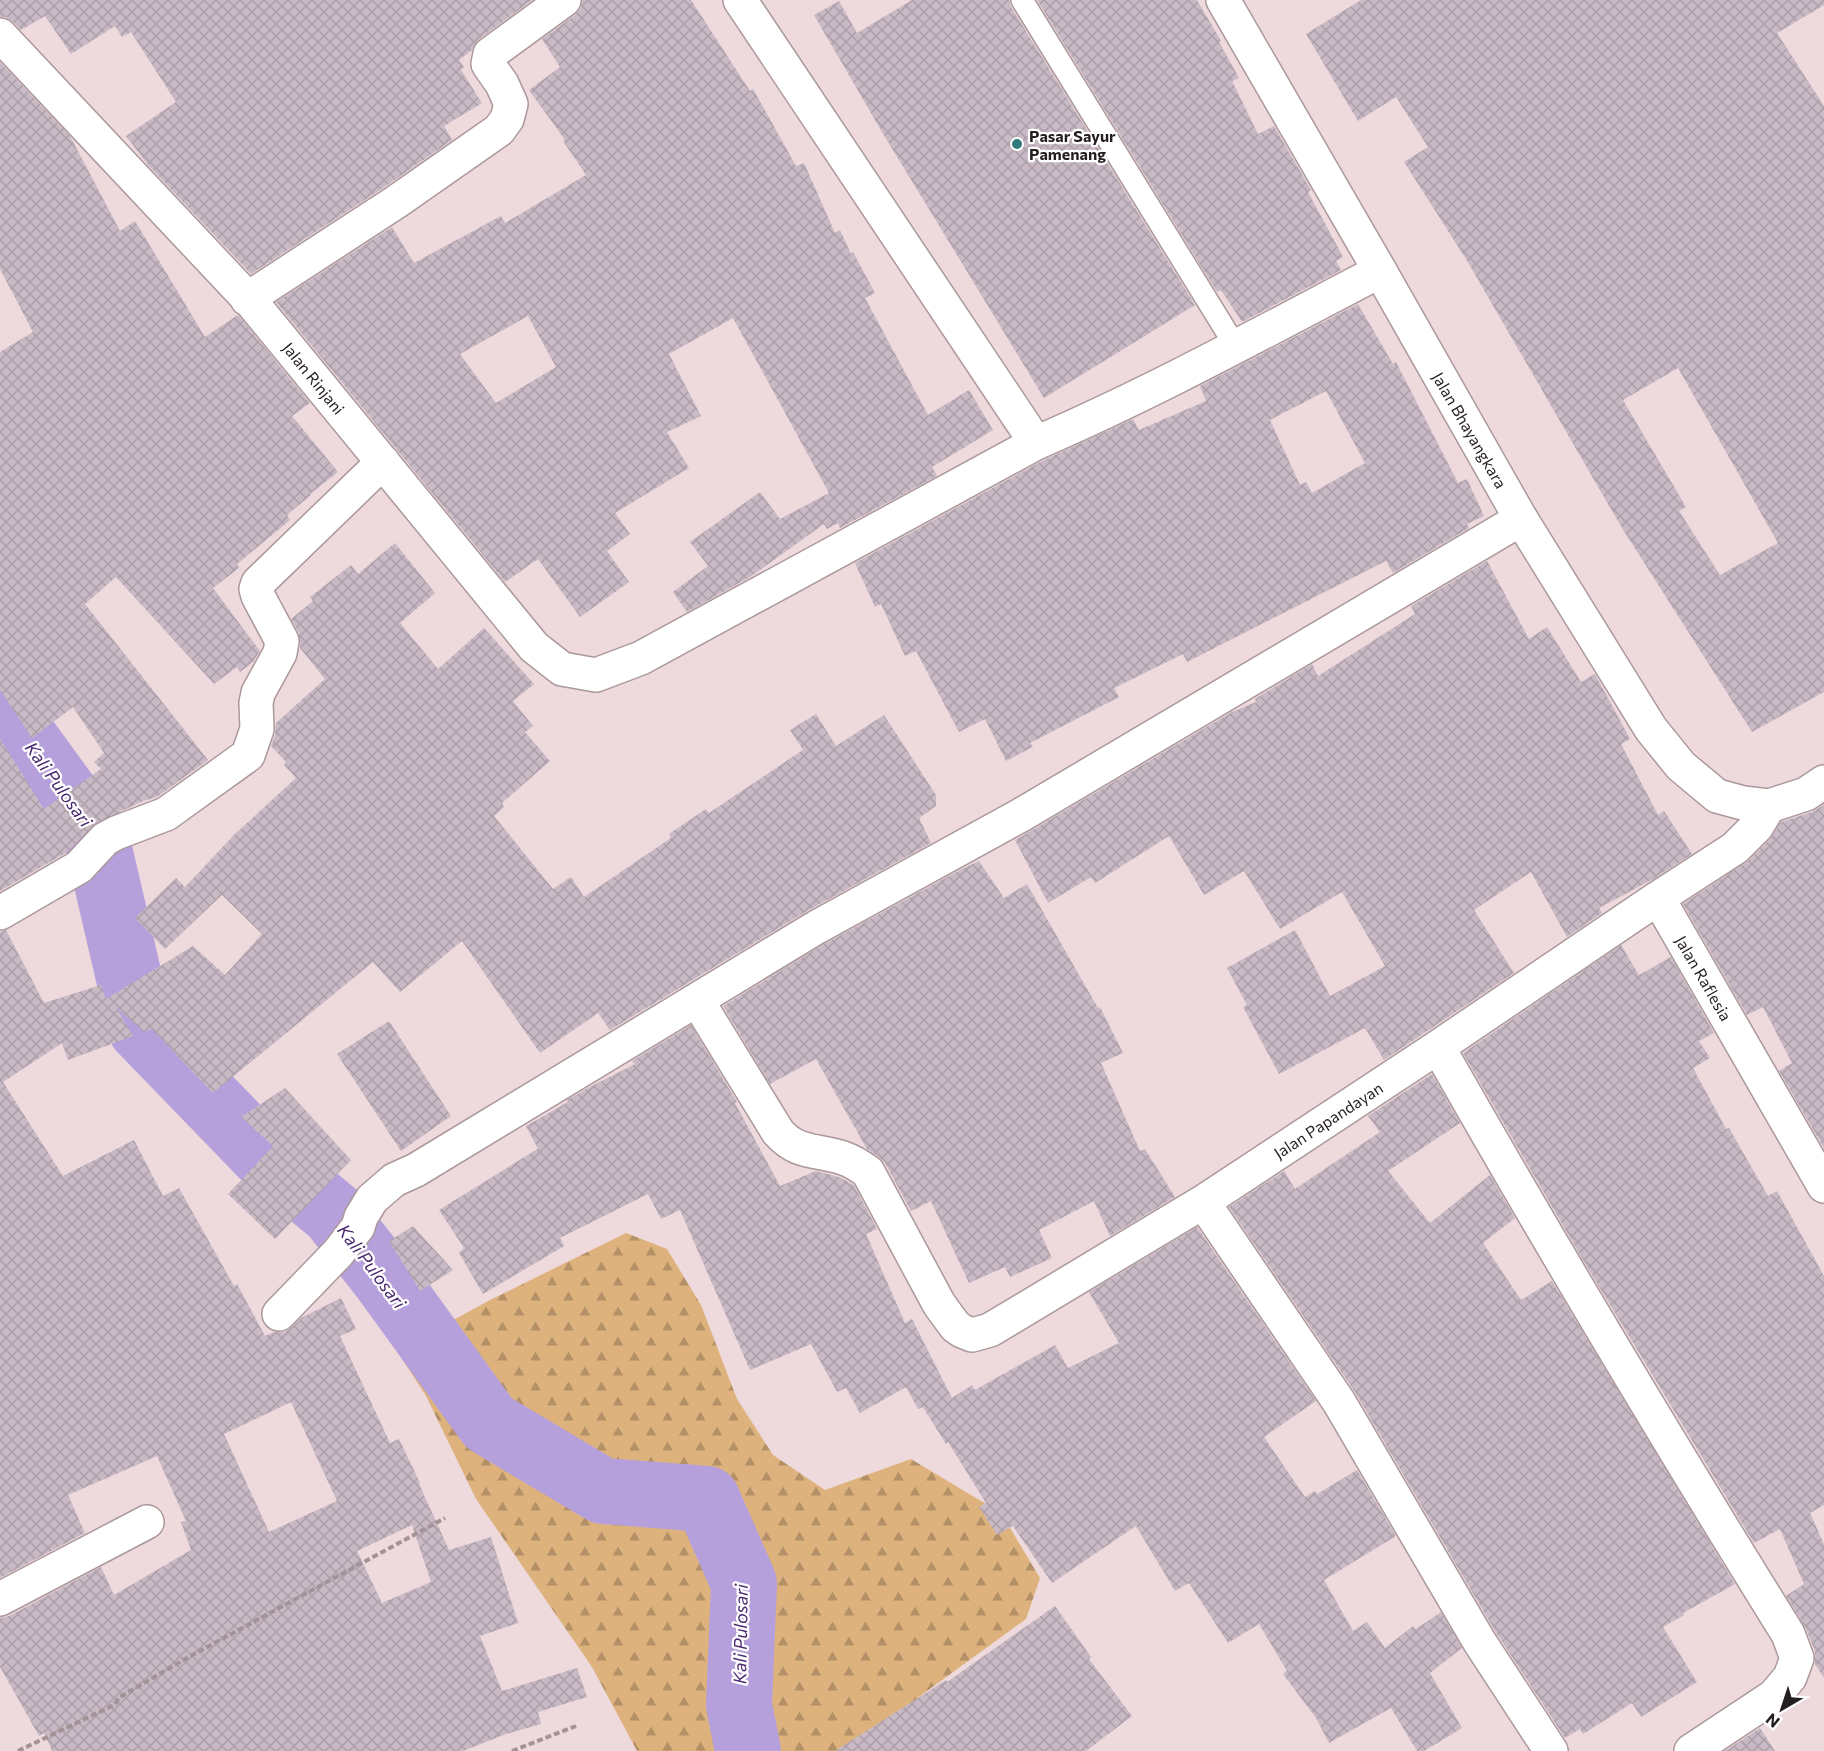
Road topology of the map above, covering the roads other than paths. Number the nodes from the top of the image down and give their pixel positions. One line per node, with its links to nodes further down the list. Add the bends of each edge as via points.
1 (564, 0): 7 (street, via 490,54 488,64 511,104 499,130)
2 (740, 0): 9 (street)
3 (1022, 0): 8 (lane)
4 (1223, 0): 6 (street, Jalan Bhayangkara)
5 (0, 35): 7 (street, Jalan Rinjani)
6 (1380, 271): 8 (street, Jalan Rinjani); 11 (street, Jalan Bhayangkara)
7 (247, 299): 10 (street, Jalan Rinjani)
8 (1236, 346): 9 (street, Jalan Rinjani, via 1099,416)
9 (1036, 443): 10 (street, Jalan Rinjani, via 641,658 596,675 562,669 534,647)
10 (382, 462): 15 (street, via 258,583 258,596 282,641 280,653 258,693 257,729 248,755 166,814 105,839 79,867)
11 (1521, 519): 13 (street, Jalan Bhayangkara, via 1651,729 1681,766 1717,796); 16 (street, via 1021,815 817,927)
12 (1824, 782): 13 (street, via 1806,794)
13 (1769, 806): 14 (street, via 1735,848)
14 (1658, 898): 17 (street, Jalan Papandayan); 18 (street, Jalan Raflesia)
15 (0, 913)
16 (697, 1000): 19 (street, Jalan Papandayan, via 787,1142 797,1148 843,1158 868,1172 939,1304 955,1326 972,1335 990,1330); 20 (street, via 394,1180 372,1199 358,1227 338,1253)
17 (1438, 1047): 19 (street, Jalan Papandayan); 24 (street, via 1651,1413 1788,1634 1797,1658 1790,1677 1774,1696)
18 (1824, 1186)
19 (1203, 1202): 23 (street, via 1339,1402 1479,1641)
20 (279, 1314)
21 (147, 1522): 22 (street)
22 (0, 1599)
23 (1551, 1751)
24 (1691, 1751)

